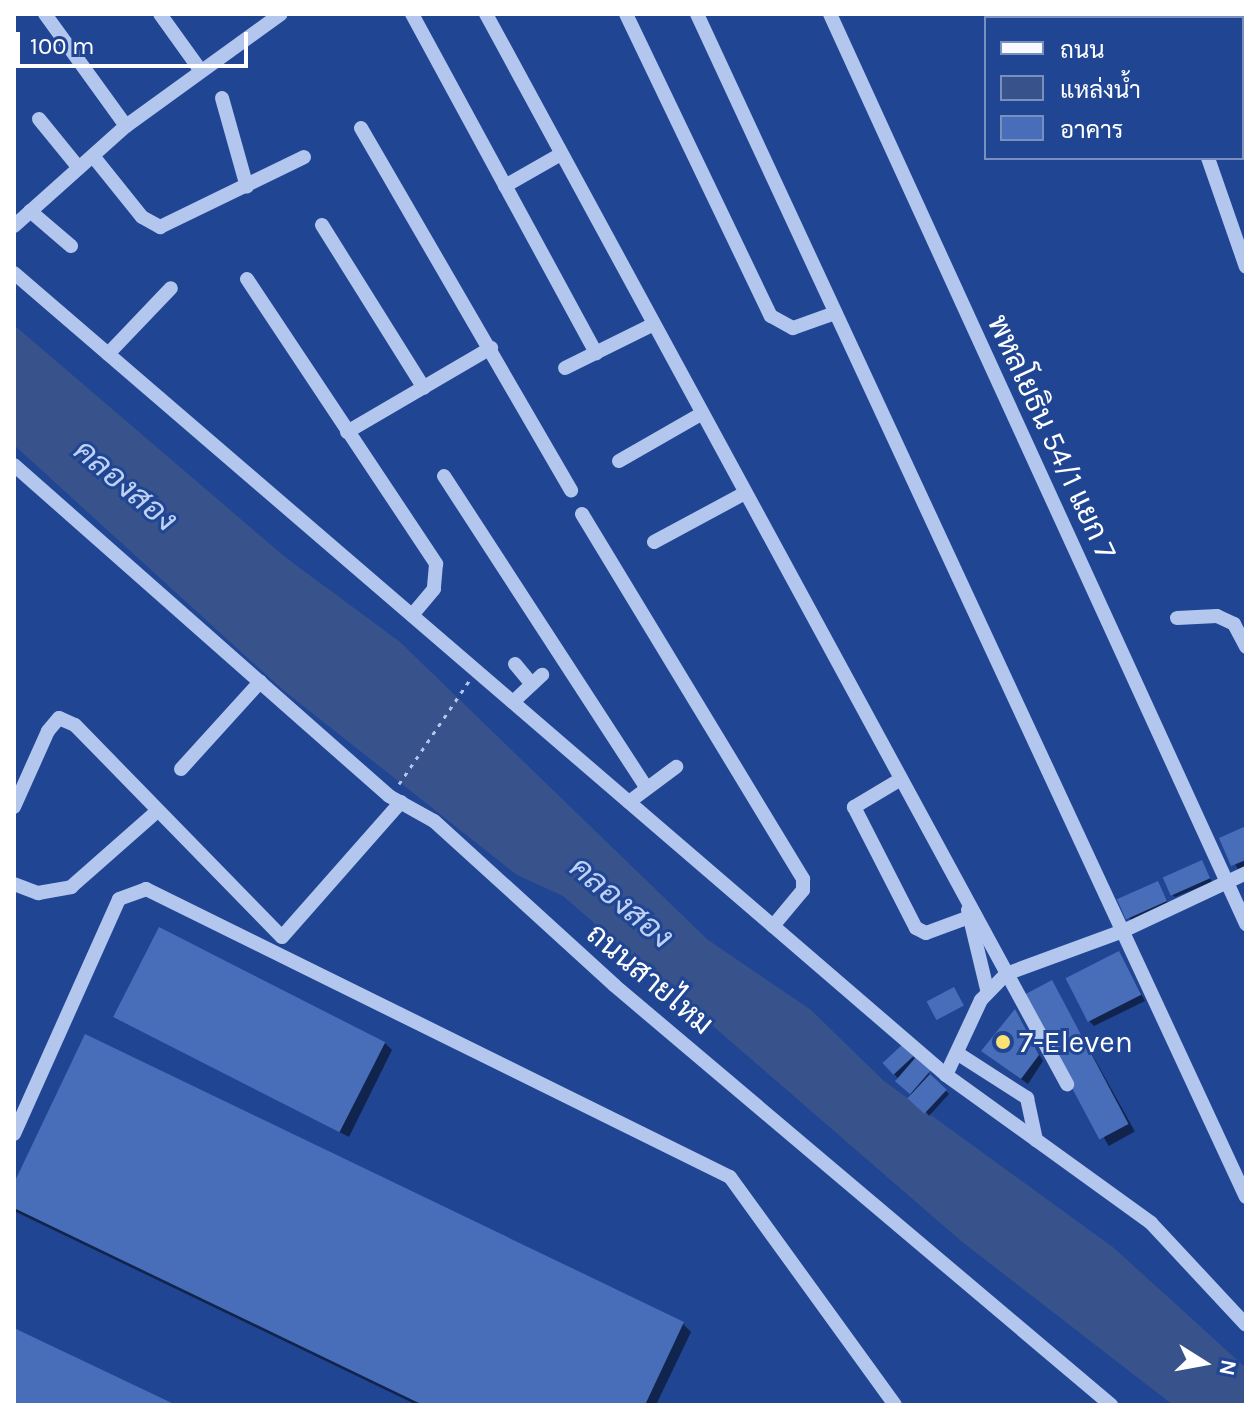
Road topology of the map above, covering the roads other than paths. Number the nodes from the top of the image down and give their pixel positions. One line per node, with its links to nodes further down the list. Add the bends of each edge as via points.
1 (45, 14): 12 (street)
2 (160, 14): 9 (street)
3 (281, 14): 9 (street)
4 (412, 14): 19 (street)
5 (486, 14): 14 (street)
6 (626, 14): 29 (street, via 771,316 793,328)
7 (697, 14): 29 (street)
8 (830, 14): 60 (street, พหลโยธิน 54/1 แยก 7)
9 (201, 71): 12 (street)
10 (222, 98): 20 (street)
11 (39, 119): 18 (street)
12 (126, 126): 15 (street)
13 (361, 128): 31 (street)
14 (561, 154): 19 (street); 30 (street)
15 (93, 156): 18 (street); 20 (street, via 142,217 160,227)
16 (304, 157): 20 (street)
17 (1209, 160): 25 (street)
18 (79, 168): 21 (street)
19 (505, 186): 32 (street)
20 (247, 187)
21 (30, 211): 23 (street); 24 (street)
22 (322, 225): 35 (street)
23 (14, 226)
24 (71, 246)
25 (1246, 267)
26 (14, 273): 33 (street)
27 (247, 279): 37 (street)
28 (171, 288): 33 (street)
29 (835, 313): 65 (street)
30 (652, 325): 32 (street); 36 (street)
31 (491, 348): 35 (street); 41 (street)
32 (596, 353): 34 (street)
33 (108, 354): 45 (street)
34 (565, 368)
35 (424, 388): 37 (street)
36 (701, 414): 38 (street); 42 (street)
37 (347, 432): 45 (street, via 436,564 434,589)
38 (619, 461)
39 (14, 465): 49 (street, ถนนสายไหม)
40 (444, 476): 54 (street)
41 (571, 490)
42 (745, 493): 44 (street); 53 (street)
43 (582, 514): 64 (street, via 803,879)
44 (654, 542)
45 (412, 615): 50 (street)
46 (1177, 618): 47 (street, via 1217,616 1234,624)
47 (1246, 647)
48 (515, 664): 50 (street, via 537,679)
49 (260, 682): 52 (street); 55 (street, ถนนสายไหม)
50 (513, 702): 56 (street)
51 (676, 767): 54 (street)
52 (181, 769)
53 (901, 779): 62 (street); 62 (street, via 858,801 855,812 916,928 926,933)
54 (644, 784): 56 (street)
55 (398, 795): 58 (street, via 282,937); 76 (street, ถนนสายไหม)
56 (629, 802): 64 (street)
57 (14, 807): 58 (street, via 59,718 75,725)
58 (155, 813): 61 (street, via 71,887 38,893)
59 (1246, 873): 60 (street)
60 (1227, 882): 63 (street, พหลโยธิน 54/1 แยก 7); 65 (street)
61 (14, 884)
62 (971, 913): 66 (street); 67 (street)
63 (1246, 924)
64 (773, 926): 69 (street)
65 (1123, 931): 66 (street); 73 (street)
66 (1006, 974): 67 (street); 70 (street)
67 (987, 989): 68 (street)
68 (960, 1055): 69 (street); 72 (street, via 1027,1098)
69 (946, 1075): 72 (street)
70 (1067, 1084)
71 (14, 1134): 75 (street, via 119,899 146,889 730,1177)
72 (1036, 1140): 74 (street, via 1151,1223)
73 (1246, 1197)
74 (1246, 1325)
75 (895, 1405)
76 (1111, 1405)

